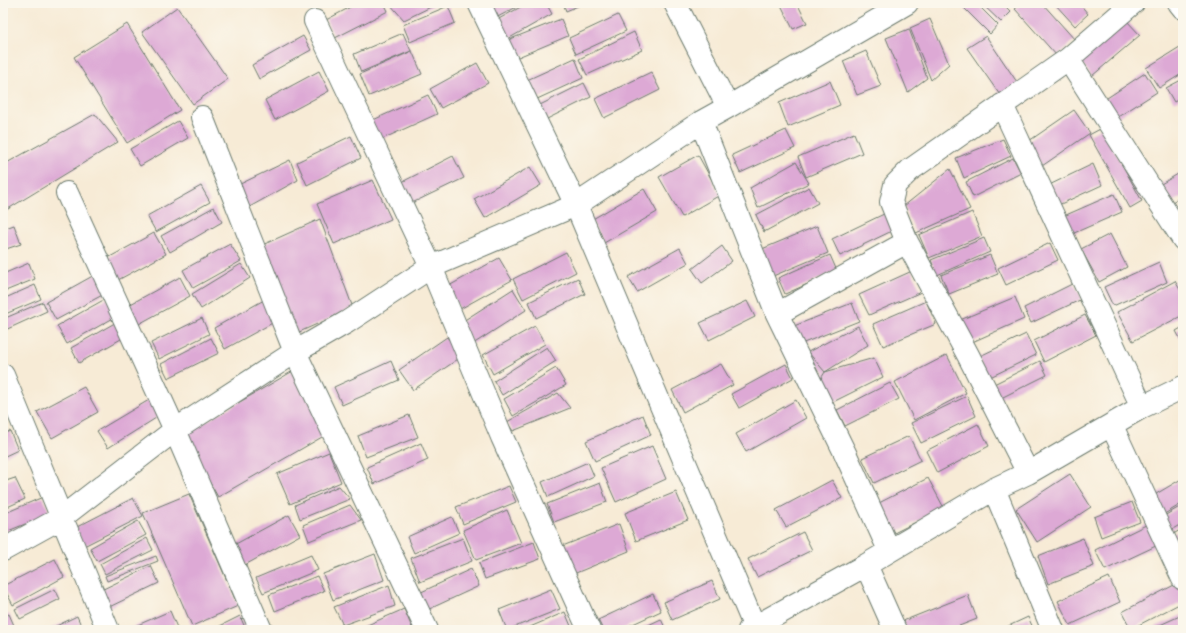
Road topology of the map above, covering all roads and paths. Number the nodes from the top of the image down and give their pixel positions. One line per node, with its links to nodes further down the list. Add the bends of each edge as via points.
1 (479, 3): 14 (street)
2 (675, 3): 10 (street)
3 (907, 3): 10 (street)
4 (1133, 3): 8 (street)
5 (1179, 3): 6 (street)
6 (1183, 8)
7 (315, 21): 17 (street)
8 (1068, 59): 9 (street); 15 (street)
9 (1002, 105): 16 (street, via 910,170 895,185 891,202); 22 (street)
10 (728, 108): 12 (street)
11 (202, 117): 19 (street)
12 (701, 122): 14 (street); 18 (street)
13 (66, 193): 24 (street)
14 (576, 205): 17 (street); 32 (street)
15 (1183, 239)
16 (908, 242): 18 (street); 25 (street)
17 (431, 267): 19 (street, via 347,322); 36 (street, via 505,444)
18 (777, 314): 29 (street)
19 (295, 352): 24 (street); 35 (street)
20 (3, 375): 27 (street)
21 (1183, 387): 22 (street)
22 (1142, 407): 23 (street)
23 (1112, 426): 25 (street); 31 (street)
24 (174, 430): 27 (street); 34 (street)
25 (1028, 473): 26 (street)
26 (994, 489): 29 (street); 38 (street)
27 (61, 518): 28 (street); 33 (street)
28 (3, 550)
29 (889, 550): 30 (street)
30 (866, 565): 32 (street); 37 (street)
31 (1183, 579)
32 (753, 629)
33 (108, 630)
34 (261, 630)
35 (426, 630)
36 (589, 630)
37 (895, 630)
38 (1053, 630)

